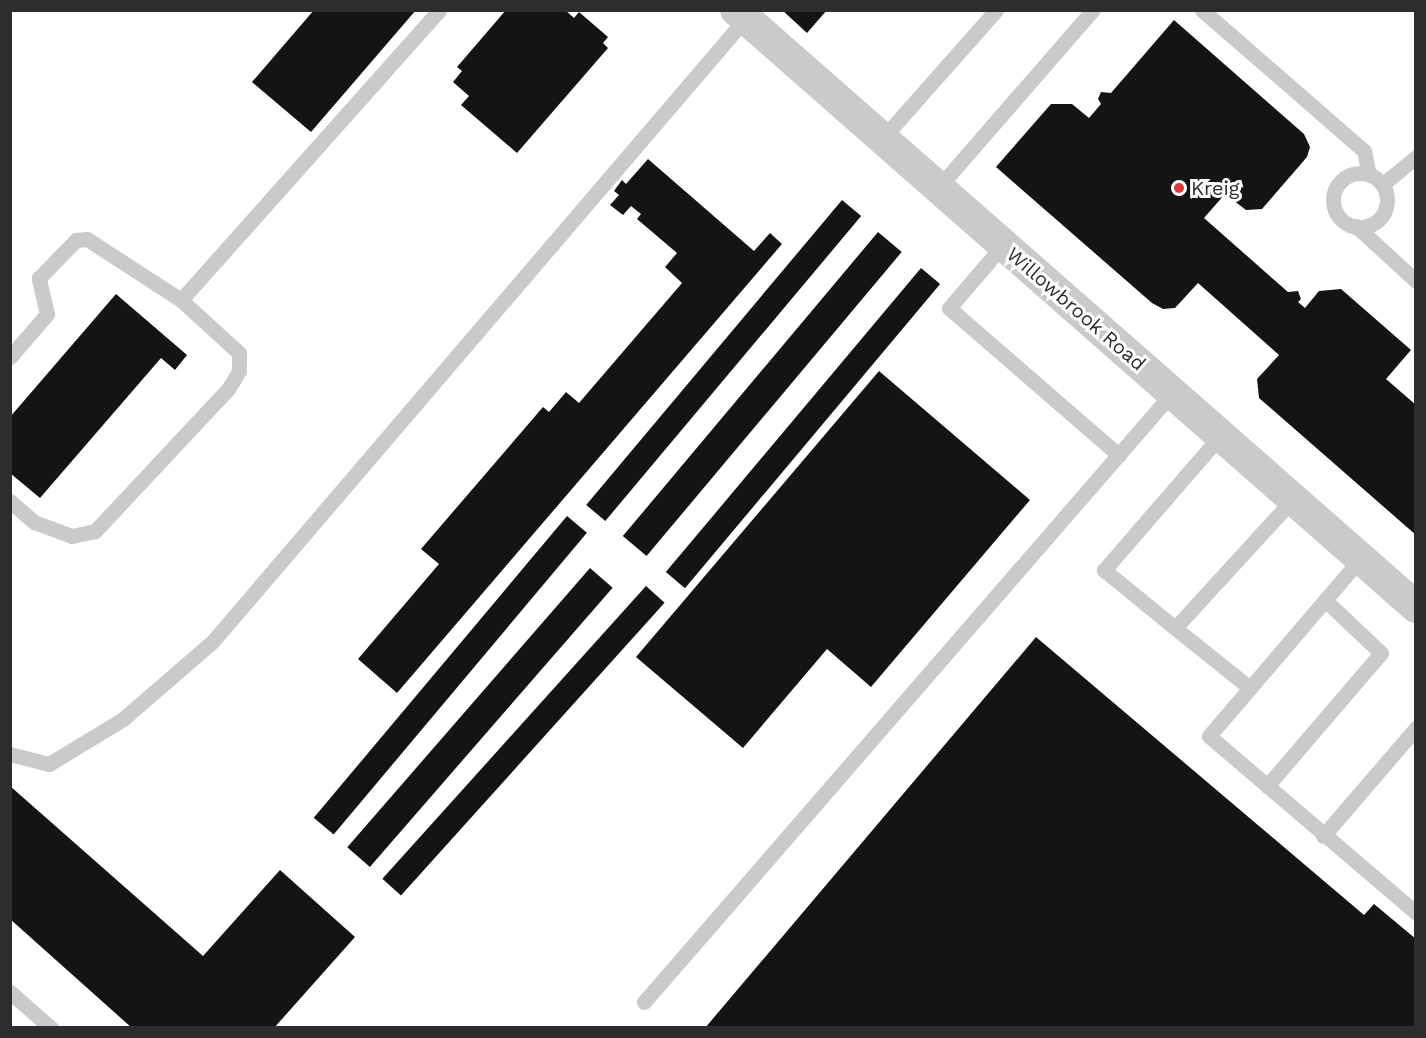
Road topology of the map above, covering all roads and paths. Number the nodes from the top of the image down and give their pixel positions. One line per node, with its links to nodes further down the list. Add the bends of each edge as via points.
1 (439, 10): 14 (lane)
2 (996, 10): 6 (lane)
3 (1093, 10): 10 (lane)
4 (1204, 11): 8 (lane, via 1364,151)
5 (741, 15): 6 (street, Willowbrook Road); 27 (lane, via 213,641 123,719 49,764)
6 (882, 139): 10 (street, Willowbrook Road)
7 (1416, 157): 9 (lane)
8 (1369, 174): 9 (lane); 11 (lane, via 1344,179 1334,193 1336,210 1347,224)
9 (1383, 184): 11 (lane, via 1386,210 1374,224)
10 (938, 188): 12 (street, Willowbrook Road)
11 (1356, 226): 13 (lane)
12 (1003, 245): 16 (street, Willowbrook Road); 18 (lane, via 949,308)
13 (1416, 281)
14 (181, 300): 15 (lane, via 106,249 87,239 76,240 39,278 47,314); 20 (lane, via 239,353 239,371 228,388 95,531 72,536 34,522)
15 (10, 357)
16 (1172, 393): 17 (street, Willowbrook Road); 18 (lane)
17 (1221, 435): 19 (street, Willowbrook Road); 24 (lane, via 1104,570)
18 (1119, 455): 32 (lane)
19 (1293, 499): 21 (street, Willowbrook Road); 24 (lane)
20 (10, 501)
21 (1361, 558): 22 (lane); 23 (street, Willowbrook Road)
22 (1325, 600): 25 (lane); 28 (lane, via 1381,653)
23 (1414, 604)
24 (1175, 628): 25 (lane)
25 (1250, 688): 28 (lane, via 1209,736)
26 (1416, 729): 29 (lane)
27 (10, 754)
28 (1267, 786): 29 (lane)
29 (1323, 836): 30 (lane)
30 (1416, 913)
31 (10, 992): 33 (lane)
32 (644, 1002)
33 (51, 1028)

